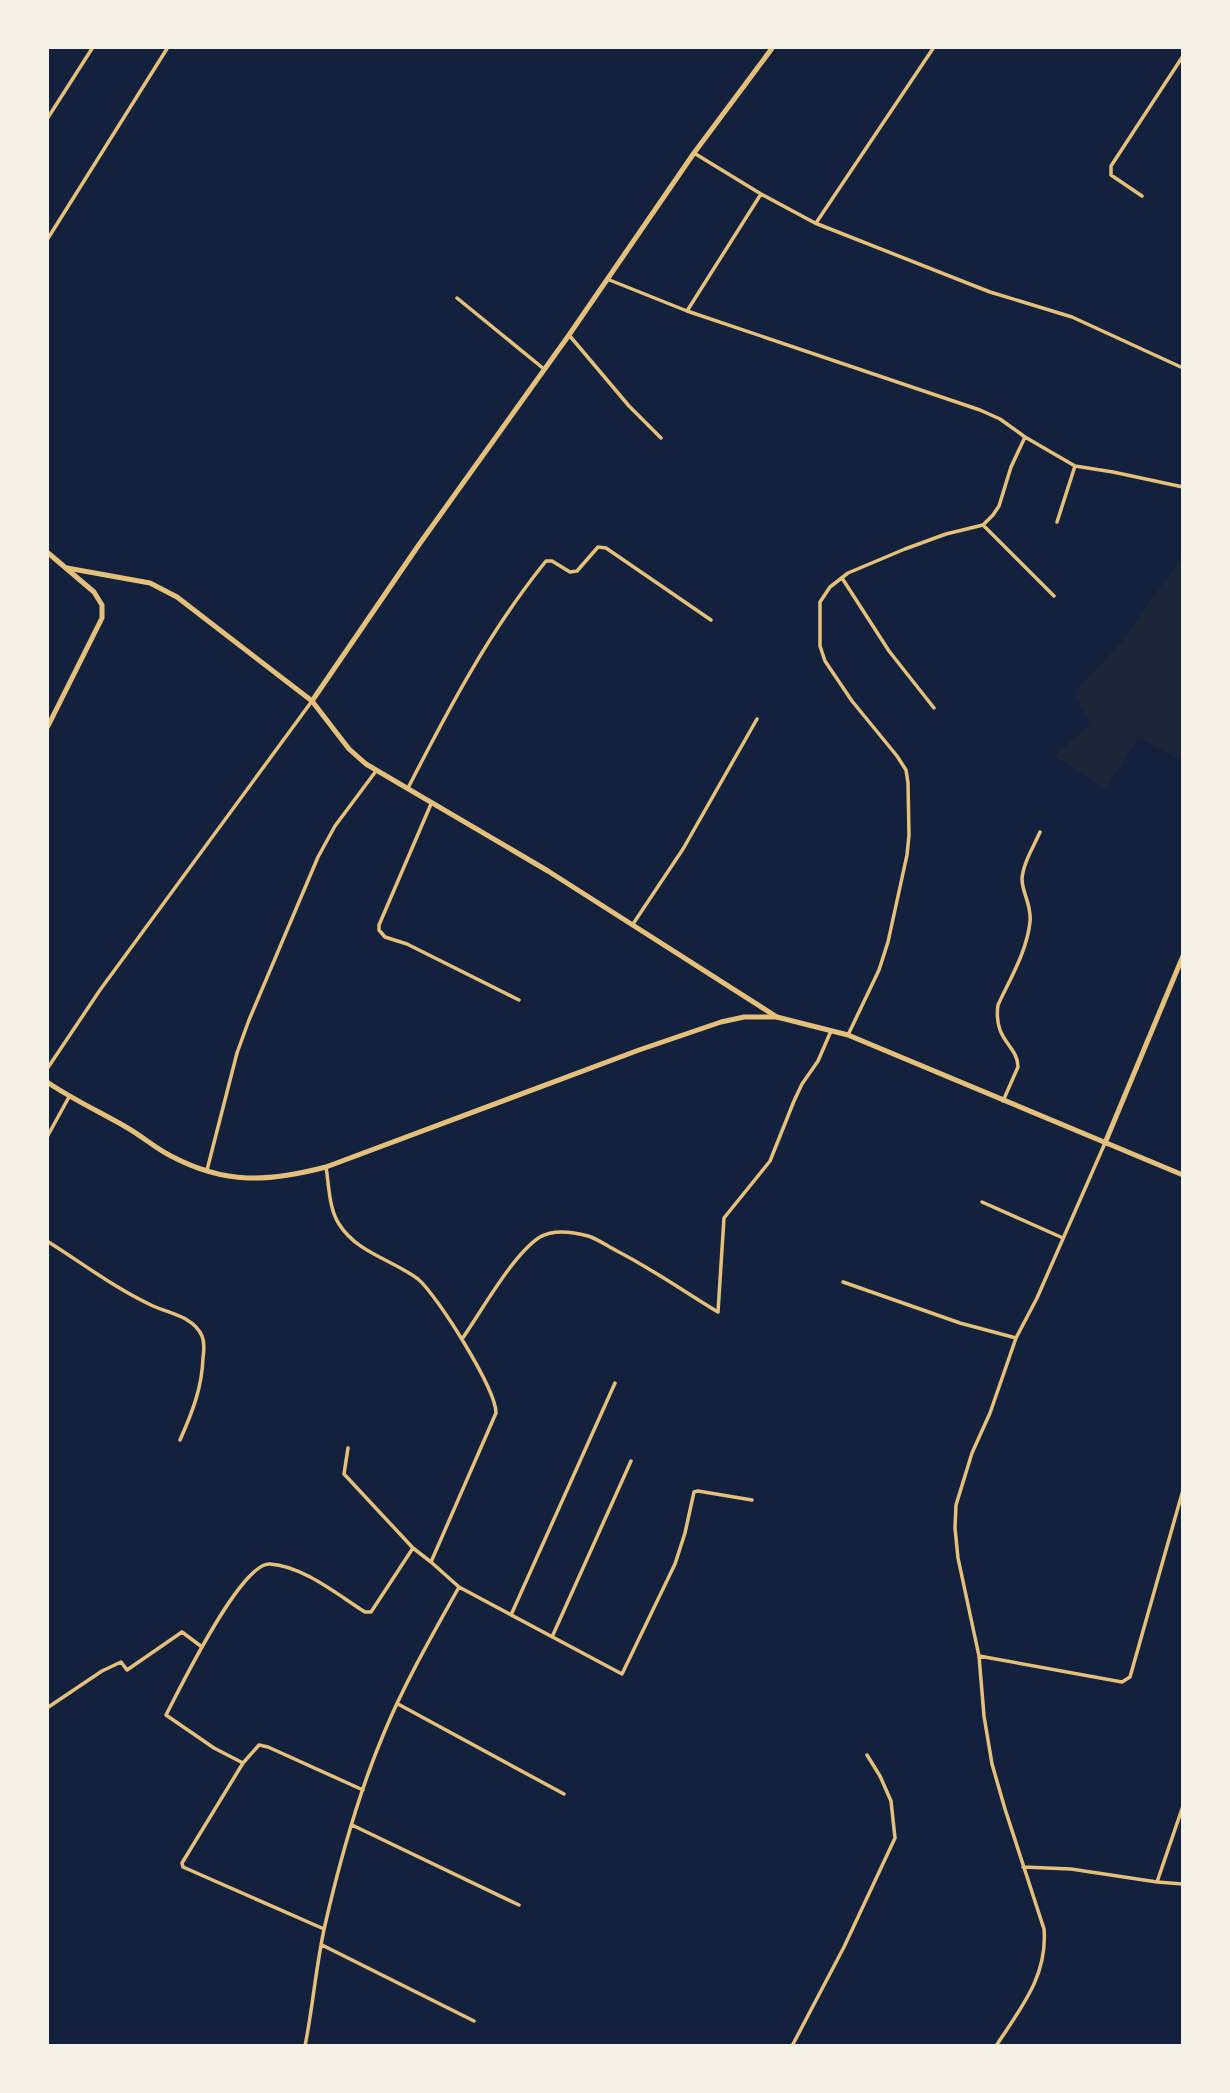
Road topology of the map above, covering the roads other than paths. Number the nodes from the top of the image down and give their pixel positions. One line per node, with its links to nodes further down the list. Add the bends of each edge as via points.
1 (93, 47): 6 (street)
2 (168, 47): 11 (street)
3 (773, 47): 7 (street)
4 (934, 47): 10 (street)
5 (1183, 56): 9 (street, via 1111,166 1111,175)
6 (47, 119)
7 (694, 153): 8 (street); 12 (street)
8 (761, 194): 10 (street); 14 (street)
9 (1142, 196)
10 (816, 223): 16 (street, via 990,292 1072,317)
11 (47, 240)
12 (607, 279): 14 (street); 15 (street)
13 (457, 298): 17 (street)
14 (687, 312): 18 (street, via 980,410)
15 (569, 335): 17 (street); 19 (street)
16 (1183, 368)
17 (544, 369): 29 (street)
18 (1025, 437): 20 (street); 23 (street, via 999,506)
19 (661, 438)
20 (1076, 466): 21 (street); 22 (street)
21 (1183, 487)
22 (1057, 522)
23 (982, 524): 26 (street, via 905,549); 27 (street)
24 (47, 552): 25 (street)
25 (67, 568): 29 (street, via 150,583 177,597); 32 (street, via 94,592 102,605 102,618)
26 (842, 578): 30 (street, via 889,651); 42 (street, via 821,602 822,652 852,701 905,770 909,835 888,942)
27 (1054, 596)
28 (711, 620): 34 (street, via 606,548 598,547 570,572 546,561 519,594 444,718)
29 (312, 701): 33 (street, via 349,749); 43 (street)
30 (934, 708)
31 (757, 719): 37 (street, via 683,849)
32 (47, 728)
33 (377, 771): 34 (street); 50 (street, via 335,826 318,857 237,1053)
34 (408, 788): 35 (street)
35 (432, 802): 37 (street); 39 (street, via 379,930)
36 (1040, 832): 46 (street, via 1022,878 1030,925 998,1005 1000,1033 1018,1061)
37 (632, 924): 40 (street)
38 (1183, 956): 48 (street)
39 (519, 1000)
40 (777, 1017): 41 (street); 49 (street, via 720,1022)
41 (832, 1030): 42 (street); 57 (street, via 802,1084 770,1161 724,1218 718,1312 590,1237 552,1233 535,1241 518,1258)
42 (848, 1035): 46 (street)
43 (47, 1069)
44 (47, 1082): 45 (street)
45 (69, 1097): 47 (street); 50 (street)
46 (1003, 1101): 48 (street)
47 (47, 1137)
48 (1105, 1143): 51 (street); 53 (street)
49 (326, 1167): 50 (street, via 248,1179); 57 (street, via 339,1225 367,1251 421,1281)
50 (206, 1172)
51 (1183, 1175)
52 (982, 1202): 53 (street)
53 (1063, 1238): 56 (street)
54 (47, 1241): 59 (street, via 118,1287 199,1329 204,1339 199,1394)
55 (843, 1282): 56 (street)
56 (1016, 1338): 70 (street, via 956,1505 958,1558)
57 (462, 1339): 65 (street, via 496,1413)
58 (614, 1384): 67 (street)
59 (180, 1440)
60 (348, 1448): 64 (street, via 344,1475)
61 (631, 1461): 68 (street)
62 (1183, 1490): 70 (street, via 1130,1677 1122,1682)
63 (752, 1500): 68 (street, via 694,1492 674,1564 622,1674)
64 (414, 1548): 65 (street); 69 (street, via 369,1614 309,1576 268,1563 259,1566)
65 (431, 1562): 66 (street)
66 (460, 1587): 67 (street); 71 (street)
67 (511, 1615): 68 (street)
68 (552, 1637)
69 (202, 1647): 72 (street, via 182,1632 127,1670 121,1662 102,1671); 74 (street, via 166,1715)
70 (979, 1656): 79 (street, via 992,1764)
71 (398, 1704): 75 (street); 76 (street)
72 (47, 1708)
73 (867, 1755): 87 (street, via 891,1801 895,1838)
74 (243, 1763): 75 (street, via 264,1745); 83 (street, via 182,1863)
75 (363, 1790): 78 (street)
76 (564, 1794)
77 (1183, 1806): 80 (street)
78 (352, 1825): 82 (street); 83 (street)
79 (1023, 1867): 80 (street); 88 (street, via 1044,1929 1044,1956 1041,1971)
80 (1157, 1882): 81 (street)
81 (1183, 1884)
82 (519, 1905)
83 (324, 1929): 84 (street)
84 (322, 1945): 85 (street); 86 (street)
85 (474, 2021)
86 (305, 2046)
87 (792, 2046)
88 (996, 2046)

